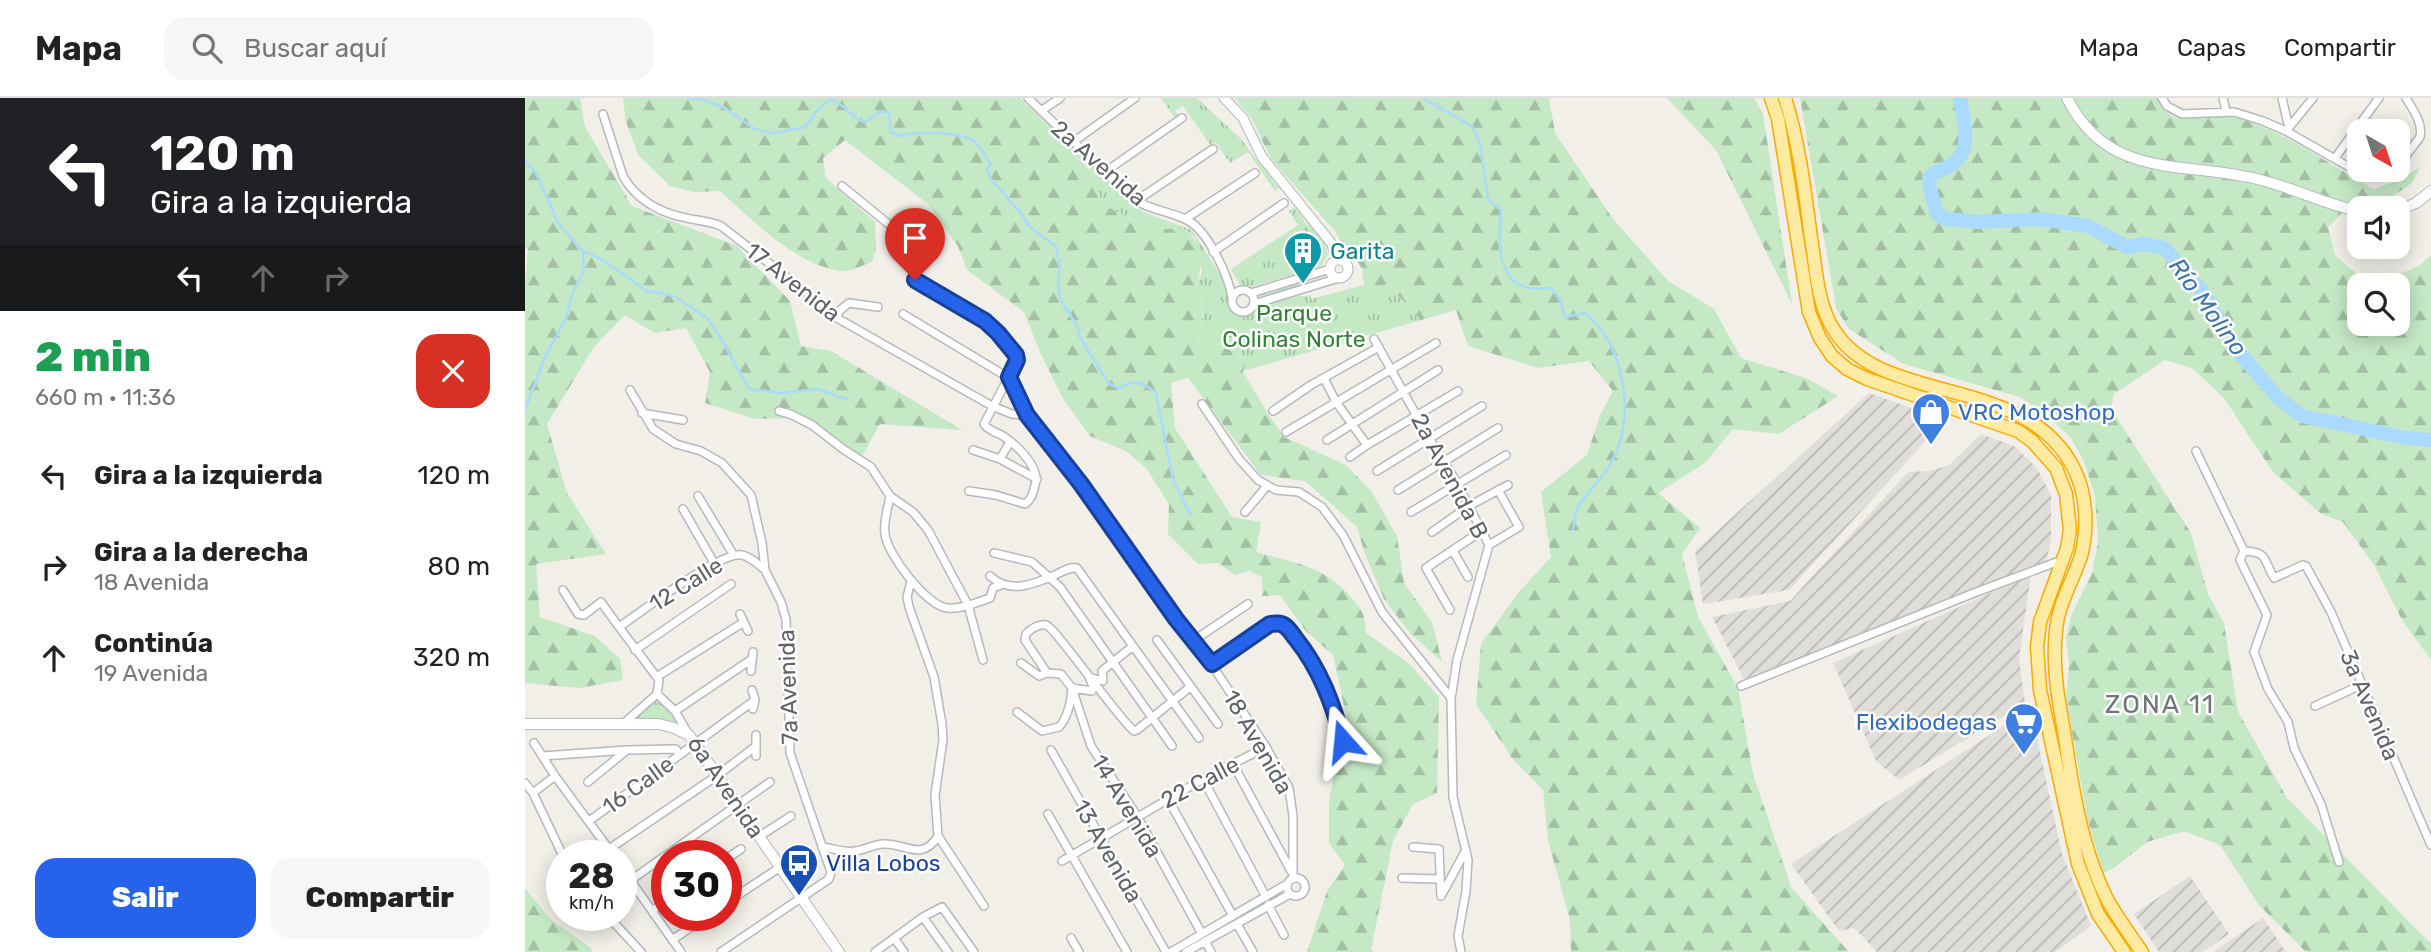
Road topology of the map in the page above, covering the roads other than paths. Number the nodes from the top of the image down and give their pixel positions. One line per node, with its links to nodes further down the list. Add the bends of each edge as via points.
1 (1028, 98): 14 (street, 2a Avenida)
2 (1060, 98): 14 (street)
3 (1135, 98): 19 (street)
4 (1224, 98): 34 (street, via 1243,118 1262,157 1332,244)
5 (1771, 98): 100 (highway, via 1809,312 1827,350 1847,369 1867,379 1998,422 2032,441 2056,468 2066,494 2070,530)
6 (1785, 98): 140 (highway, via 1822,303 1838,336 1876,366 2008,409 2035,424 2051,436 2076,474 2085,538 2056,629)
7 (2067, 98): 31 (main road, via 2077,118 2102,144 2130,159 2259,179)
8 (2223, 98): 15 (street)
9 (2282, 98): 18 (street)
10 (2313, 98): 18 (street)
11 (2379, 98): 22 (street)
12 (2406, 98): 21 (street, via 2421,131)
13 (2164, 102): 15 (street, via 2182,114)
14 (1041, 111): 19 (street, 2a Avenida)
15 (2226, 111): 18 (street)
16 (603, 114): 45 (street, 17 Avenida, via 623,176 637,194 662,212 721,226)
17 (1182, 118): 24 (street)
18 (2288, 129): 22 (street)
19 (1073, 142): 24 (street, 2a Avenida)
20 (1213, 149): 28 (street)
21 (2410, 151)
22 (2335, 158): 23 (street)
23 (2347, 166)
24 (1105, 172): 28 (street, 2a Avenida)
25 (1255, 173): 32 (street)
26 (842, 186): 51 (street, via 902,235 919,284 998,333 1016,355)
27 (2431, 191): 30 (main road)
28 (1136, 201): 32 (street, 2a Avenida)
29 (1284, 203): 33 (street)
30 (2410, 206)
31 (2347, 207)
32 (1185, 219): 33 (street, via 1198,228)
33 (1213, 252): 38 (street)
34 (1336, 260): 35 (street); 37 (street, via 1348,267)
35 (1330, 269): 36 (street); 37 (street, via 1334,276)
36 (1309, 276): 39 (street); 40 (street)
37 (1342, 277): 39 (street)
38 (1229, 279): 40 (street); 41 (street)
39 (1313, 287): 42 (street)
40 (1247, 291): 41 (street); 42 (street)
41 (1232, 297): 42 (street, via 1240,312)
42 (1254, 304)
43 (878, 307): 45 (street, via 849,303)
44 (902, 314): 51 (street)
45 (837, 318): 58 (street, 17 Avenida)
46 (1374, 339): 48 (street, 2a Avenida B)
47 (1436, 343): 49 (street)
48 (1379, 347): 49 (street, 2a Avenida B); 52 (street)
49 (1391, 369): 54 (street, 2a Avenida B); 56 (street)
50 (1438, 370): 54 (street)
51 (1009, 377): 58 (street); 63 (street, 18 Avenida)
52 (1324, 378): 56 (street); 61 (street)
53 (629, 390): 62 (street, 7a Avenida)
54 (1404, 391): 64 (street, 2a Avenida B); 66 (street)
55 (1458, 391): 64 (street)
56 (1336, 402): 66 (street); 68 (street)
57 (1202, 404): 83 (street, via 1239,459)
58 (992, 406): 63 (street, 17 Avenida); 71 (street, via 984,424)
59 (1482, 406): 69 (street)
60 (779, 411): 88 (street, via 812,425 871,467)
61 (1273, 411)
62 (642, 413): 65 (street); 102 (street, 7a Avenida, via 653,429 676,444 722,463 751,495)
63 (1027, 415): 118 (street, 18 Avenida)
64 (1417, 415): 69 (street, 2a Avenida B); 72 (street)
65 (684, 420)
66 (1351, 424): 70 (street); 72 (street)
67 (1498, 428): 78 (street)
68 (1286, 432)
69 (1429, 438): 78 (street, 2a Avenida B); 79 (street)
70 (1327, 440)
71 (1010, 442): 77 (street); 80 (street, via 1034,467)
72 (1367, 445): 76 (street)
73 (973, 450): 77 (street)
74 (2196, 451): 97 (street)
75 (1506, 455): 81 (street)
76 (1350, 457)
77 (1000, 459): 80 (street)
78 (1443, 462): 81 (street, 2a Avenida B); 84 (street)
79 (1377, 471)
80 (1037, 479): 86 (street, via 1025,504)
81 (1457, 483): 89 (street, 2a Avenida B); 92 (street)
82 (1509, 485): 85 (street)
83 (1267, 486): 91 (street); 135 (street, via 1299,492 1322,506 1343,535 1382,612)
84 (1398, 490)
85 (1498, 490): 89 (street); 95 (street, via 1518,527)
86 (969, 491)
87 (698, 496): 99 (street)
88 (890, 496): 106 (street, via 885,537); 110 (street, via 928,530)
89 (1469, 506): 93 (street, 2a Avenida B); 94 (street)
90 (683, 509): 101 (street)
91 (1245, 512)
92 (1411, 512)
93 (1483, 530): 95 (street, 2a Avenida B); 96 (street)
94 (1432, 532)
95 (1489, 545): 135 (street, 2a Avenida B, via 1457,660)
96 (1453, 551): 105 (street); 112 (street, via 1426,568)
97 (2244, 551): 129 (street, 3a Avenida, via 2263,555 2274,578 2306,566); 189 (street, via 2240,560 2267,615 2254,652 2268,689 2288,722)
98 (994, 553): 104 (street, via 1032,562)
99 (733, 554): 101 (street, 12 Calle); 102 (street, 12 Calle, via 744,555)
100 (2063, 560): 130 (street); 138 (highway, via 2040,622 2037,647)
101 (714, 564): 115 (street, 12 Calle)
102 (765, 570): 183 (street, 7a Avenida, via 786,619 790,753)
103 (990, 576): 108 (street)
104 (1051, 577): 108 (street, via 1014,587); 119 (street, via 1077,568); 122 (street)
105 (1468, 577)
106 (911, 580): 110 (street, via 946,608); 177 (street, via 909,607 935,677 942,724 935,794)
107 (731, 584): 120 (street)
108 (1000, 585): 110 (street, via 993,588 990,598)
109 (563, 590): 115 (street, via 580,616 601,602)
110 (968, 604): 121 (street)
111 (1248, 604): 118 (street)
112 (1450, 610)
113 (740, 614): 114 (street)
114 (744, 622): 116 (street); 127 (street)
115 (619, 627): 120 (street)
116 (748, 631)
117 (1157, 640): 131 (street)
118 (1193, 641): 124 (street, 18 Avenida)
119 (1133, 646): 122 (street); 137 (street)
120 (635, 650): 127 (street)
121 (983, 660)
122 (1114, 662): 128 (street, via 1102,671 1103,681); 144 (street)
123 (1021, 663): 126 (street, via 1039,676)
124 (1212, 664): 151 (street, via 1270,624 1287,627 1317,670); 156 (street, 18 Avenida)
125 (751, 671): 142 (street, via 752,656)
126 (1047, 673): 128 (street, via 1025,640 1026,634 1042,625 1049,625); 132 (street, 14 Avenida, via 1061,674)
127 (658, 676): 133 (street)
128 (1089, 677): 132 (street, via 1092,691); 144 (street, via 1131,729 1137,730)
129 (2361, 685): 139 (street); 182 (street, 3a Avenida)
130 (1741, 686)
131 (1190, 687): 137 (street); 146 (street)
132 (1072, 688): 143 (street, via 1065,718 1053,730 1042,731); 174 (street, 14 Avenida, via 1091,746)
133 (657, 690): 142 (street, 6a Avenida); 147 (street)
134 (753, 690): 136 (street)
135 (1451, 699): 186 (street, 2a Avenida B, via 1453,797)
136 (755, 700): 141 (street); 153 (street, 16 Calle)
137 (1173, 700): 144 (street); 150 (street)
138 (2042, 706): 140 (highway); 227 (highway, via 2078,864 2098,914)
139 (2315, 706)
140 (2060, 707): 228 (highway, via 2088,851 2108,900)
141 (753, 709)
142 (675, 711): 148 (street, 6a Avenida)
143 (1017, 712)
144 (1152, 716): 155 (street)
145 (525, 724): 147 (main road)
146 (1218, 724)
147 (623, 725): 148 (main road, via 666,725)
148 (688, 735): 153 (main road, 6a Avenida)
149 (756, 736): 154 (street)
150 (1199, 738)
151 (1343, 741)
152 (534, 743): 160 (street)
153 (696, 744): 159 (street, 16 Calle); 163 (main road, 6a Avenida)
154 (756, 746): 161 (street); 163 (street)
155 (1172, 746)
156 (1266, 747): 162 (street, 22 Calle); 193 (street, 18 Avenida, via 1293,800)
157 (627, 750): 159 (street, via 676,750); 160 (street); 166 (street)
158 (1051, 750): 178 (street, 13 Avenida)
159 (679, 755): 175 (street, 16 Calle)
160 (543, 756): 164 (street)
161 (756, 756)
162 (1233, 764): 165 (street, 22 Calle); 193 (street)
163 (718, 775): 171 (main road, 6a Avenida); 181 (street)
164 (555, 776): 169 (street); 175 (street)
165 (1203, 779): 170 (street, 22 Calle); 199 (street)
166 (588, 782)
167 (770, 782): 171 (street)
168 (525, 783): 169 (street)
169 (533, 793): 179 (street)
170 (1168, 799): 174 (street, 22 Calle); 203 (street)
171 (738, 804): 176 (main road, 6a Avenida); 191 (street)
172 (1048, 814): 187 (street)
173 (791, 816): 176 (street)
174 (1137, 816): 178 (street, 22 Calle); 210 (street, 14 Avenida)
175 (589, 821): 180 (street)
176 (760, 836): 190 (main road, 6a Avenida)
177 (938, 836): 183 (street, via 924,850 884,844 852,852); 200 (street)
178 (1101, 838): 187 (street, 22 Calle); 222 (street, 13 Avenida)
179 (555, 840)
180 (602, 840)
181 (629, 840)
182 (2431, 845)
183 (822, 847): 198 (street, 7a Avenida, via 831,876)
184 (1413, 847): 194 (street, via 1440,849)
185 (806, 850): 190 (street)
186 (1467, 850): 194 (street, via 1441,896); 226 (street, 2a Avenida B, via 1458,936)
187 (1071, 856): 188 (street, 22 Calle); 221 (street)
188 (1062, 862)
189 (2339, 862)
190 (781, 866): 196 (street); 198 (main road, 6a Avenida)
191 (637, 876)
192 (1402, 878): 194 (street)
193 (1291, 879): 197 (street); 197 (street, via 1301,880 1304,889 1298,896); 199 (street)
194 (1439, 879)
195 (637, 889): 201 (street)
196 (742, 892)
197 (1290, 894): 199 (street)
198 (802, 898): 214 (street); 215 (main road, 6a Avenida)
199 (1267, 901): 203 (street); 207 (street)
200 (984, 906)
201 (651, 910)
202 (923, 917): 208 (street); 218 (street); 219 (street, via 943,907)
203 (1235, 920): 210 (street); 225 (street)
204 (622, 931): 212 (street)
205 (666, 931): 211 (street)
206 (685, 931): 211 (street)
207 (1285, 935)
208 (894, 938): 216 (street); 217 (street)
209 (1071, 938): 220 (street)
210 (1203, 938): 222 (street); 223 (street); 224 (street, 14 Avenida)
211 (672, 940): 213 (street)
212 (641, 952)
213 (681, 952)
214 (721, 952)
215 (839, 952)
216 (875, 952)
217 (904, 952)
218 (948, 952)
219 (974, 952)
220 (1079, 952)
221 (1127, 952)
222 (1168, 952)
223 (1186, 952)
224 (1211, 952)
225 (1253, 952)
226 (1461, 952)
227 (2124, 952)
228 (2142, 952)

